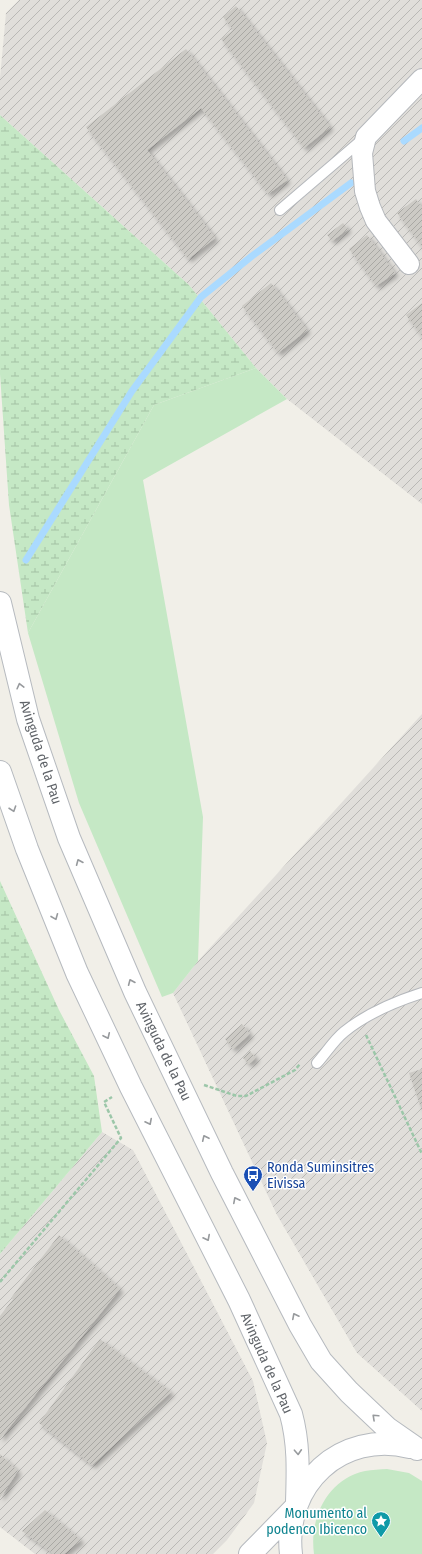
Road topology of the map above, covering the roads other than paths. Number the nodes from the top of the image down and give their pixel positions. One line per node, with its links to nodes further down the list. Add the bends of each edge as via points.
1 (422, 79): 2 (street)
2 (366, 137): 3 (lane); 4 (street, via 362,154 367,197 376,221)
3 (280, 210)
4 (409, 264)
5 (0, 603): 9 (main road, Avinguda de la Pau, one-way to 5, via 387,1428 321,1361 222,1173 136,992 69,838 28,719)
6 (0, 772): 10 (main road, Avinguda de la Pau, one-way to 10, via 27,849 77,973 131,1087 239,1300 291,1414 298,1452)
7 (422, 994): 8 (lane, via 400,1000 360,1021 342,1033)
8 (317, 1063)
9 (420, 1450): 10 (main road, via 400,1444 382,1443 347,1451 317,1472 305,1486)
10 (296, 1505): 11 (main road); 12 (main road, via 290,1524)
11 (250, 1554)
12 (291, 1554)

